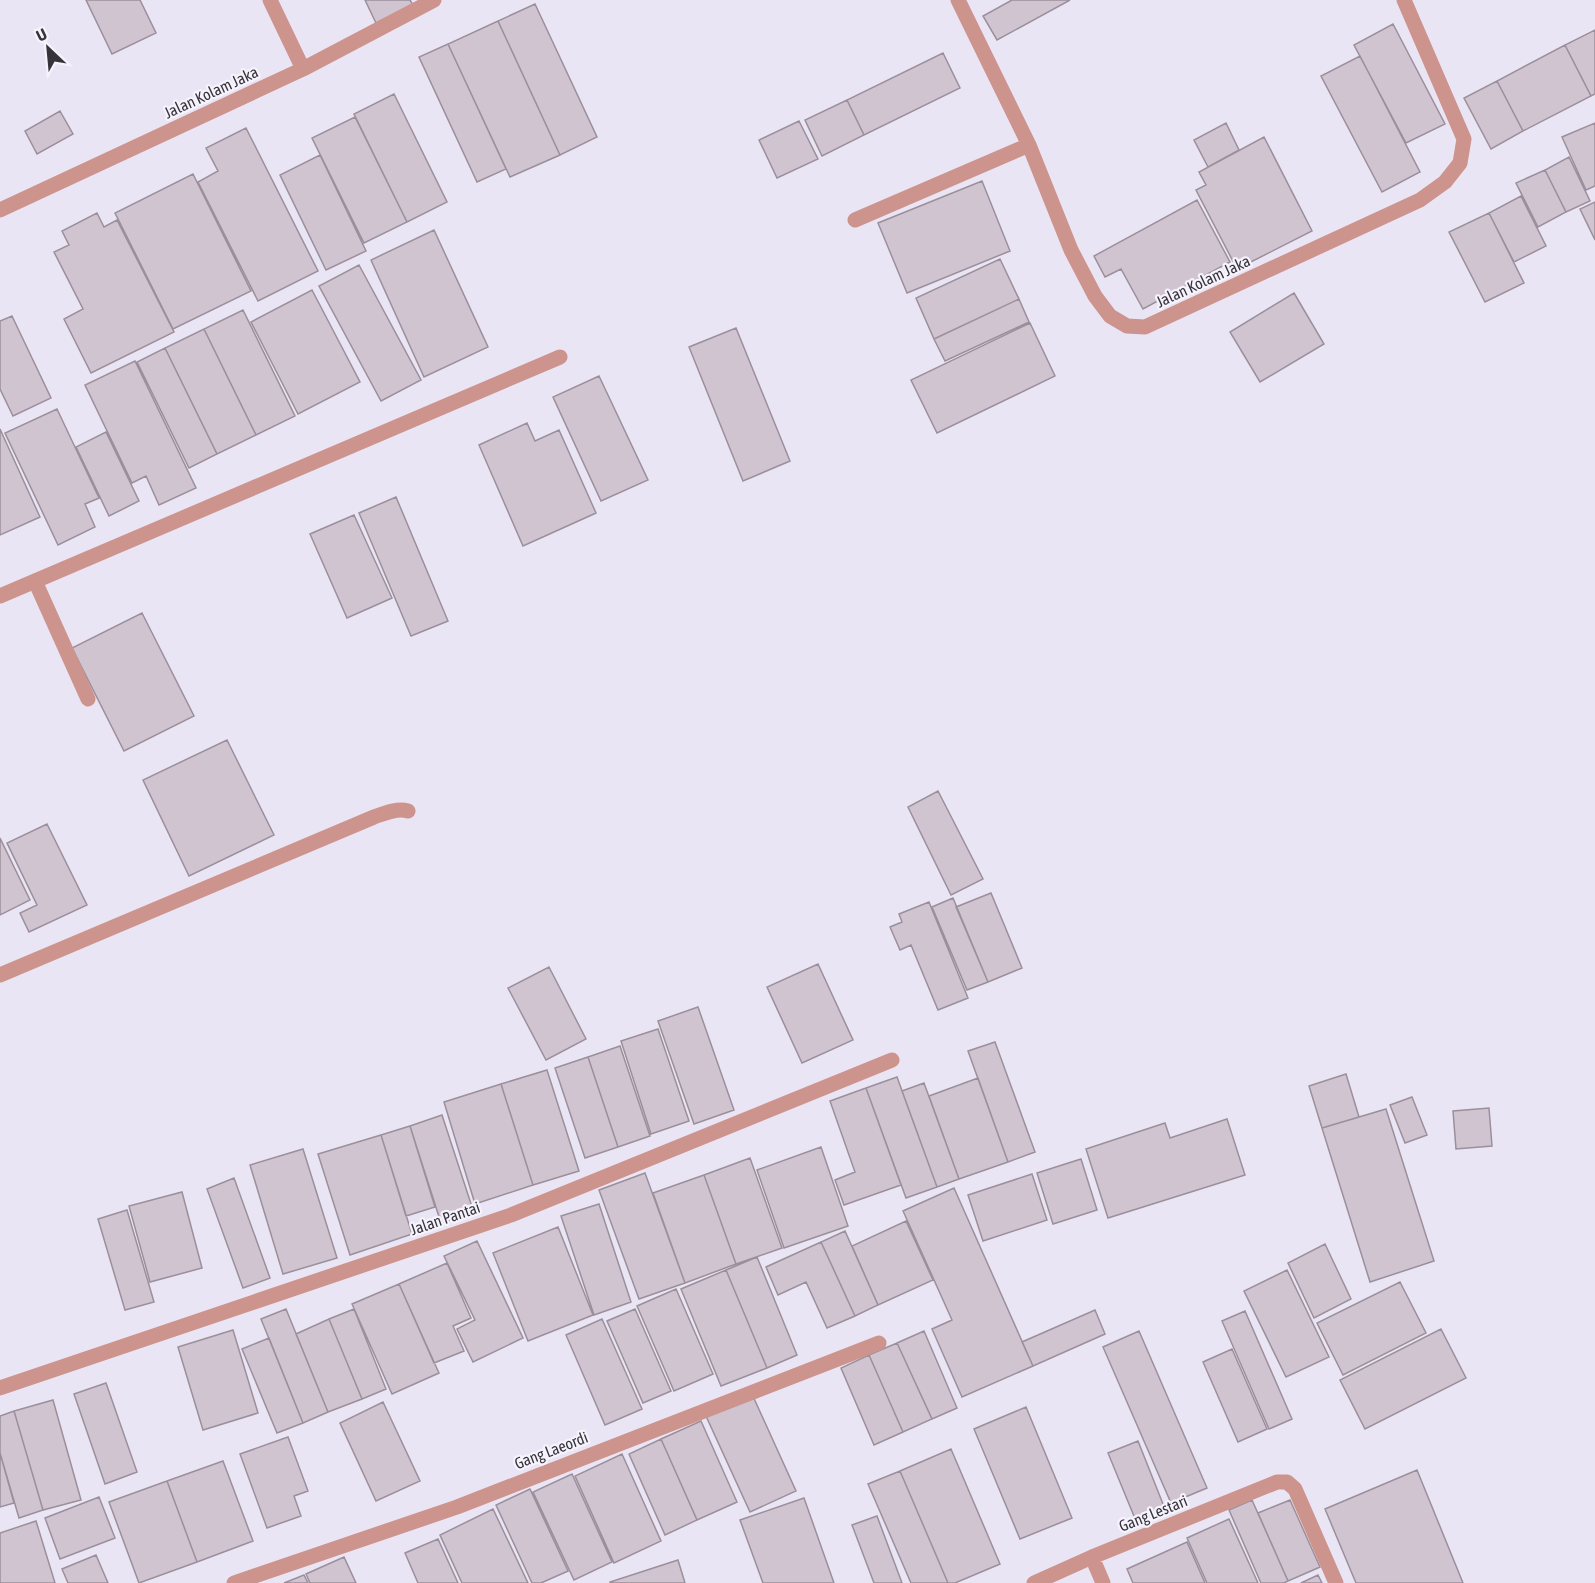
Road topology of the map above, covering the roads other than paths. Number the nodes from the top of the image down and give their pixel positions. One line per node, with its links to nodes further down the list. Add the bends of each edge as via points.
1 (270, 0): 5 (street)
2 (434, 0): 5 (street, Jalan Kolam Jaka)
3 (958, 0): 6 (street, Jalan Kolam Jaka)
4 (1404, 0): 6 (street, Jalan Kolam Jaka, via 1464,139 1460,163 1445,182 1420,200 1145,327 1127,326 1110,316 1095,296 1071,250)
5 (303, 69): 7 (street, Jalan Kolam Jaka)
6 (1029, 145): 8 (street)
7 (0, 210)
8 (855, 220)
9 (560, 357): 10 (street)
10 (35, 580): 11 (street); 12 (street)
11 (0, 596)
12 (88, 699)
13 (408, 811): 14 (street, via 390,811 374,817)
14 (0, 975)
15 (892, 1060): 17 (street, Jalan Pantai, via 511,1215)
16 (879, 1342): 19 (street, Gang Laeordi, via 457,1507)
17 (0, 1388)
18 (1092, 1557): 20 (street, Gang Lestari); 21 (street); 22 (street, Gang Lestari, via 1276,1482 1287,1482 1295,1489)
19 (234, 1583)
20 (1034, 1583)
21 (1103, 1583)
22 (1336, 1583)

